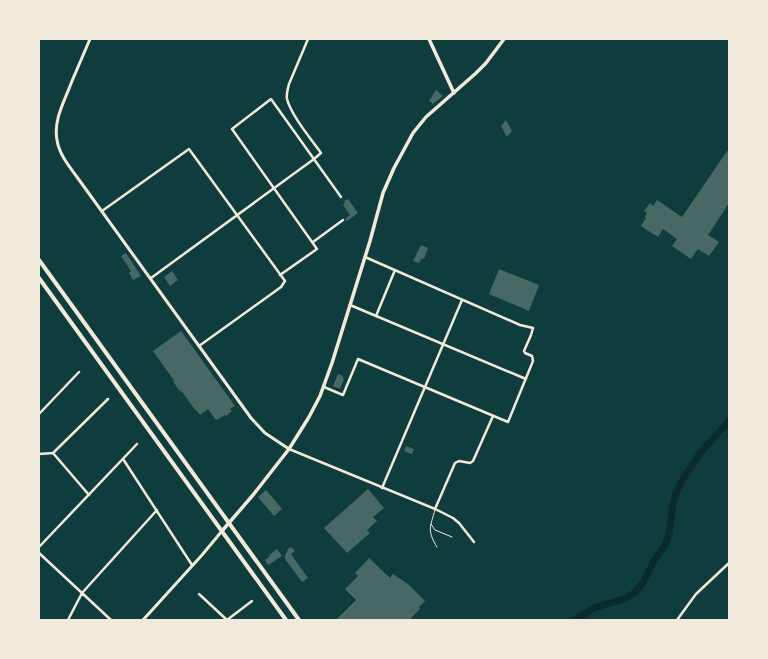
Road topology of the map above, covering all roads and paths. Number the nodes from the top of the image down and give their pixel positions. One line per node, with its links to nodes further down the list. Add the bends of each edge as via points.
1 (90, 39): 9 (street, via 61,107 56,132 65,160)
2 (308, 39): 6 (street, via 289,84 287,98 292,112 321,153)
3 (429, 39): 5 (main road)
4 (504, 39): 5 (main road, via 486,63)
5 (454, 93): 13 (main road, via 426,117 413,133 383,193)
6 (314, 160): 7 (street); 7 (street, via 271,99 232,129); 8 (street)
7 (274, 188): 10 (street); 12 (street)
8 (341, 197)
9 (102, 211): 10 (street, via 189,149); 18 (street)
10 (237, 216): 16 (street); 18 (street)
11 (343, 220): 12 (street)
12 (313, 242): 16 (street, via 317,249)
13 (365, 256): 15 (street); 20 (main road)
14 (39, 260): 40 (highway)
15 (395, 270): 19 (street); 21 (street)
16 (280, 275): 23 (street, via 285,281 280,287)
17 (39, 278): 42 (highway)
18 (151, 278): 23 (street)
19 (462, 300): 22 (street); 25 (street, via 533,328 524,351 532,356 533,361)
20 (350, 305): 21 (street); 26 (main road)
21 (376, 316): 22 (street)
22 (443, 344): 25 (street); 27 (street)
23 (199, 346): 32 (street, via 255,423)
24 (79, 372): 29 (street)
25 (526, 378): 30 (street, via 508,422)
26 (324, 387): 27 (street, via 343,395 358,358); 32 (main road, via 310,417)
27 (425, 387): 30 (street); 36 (street)
28 (108, 399): 33 (street)
29 (39, 414)
30 (493, 416): 38 (street, via 473,461 455,463)
31 (137, 444): 35 (street)
32 (288, 449): 36 (street); 40 (main road)
33 (53, 453): 34 (street); 37 (street)
34 (39, 454)
35 (123, 459): 37 (street); 39 (street)
36 (382, 488): 38 (street)
37 (88, 495): 45 (street)
38 (435, 509): 41 (lane); 44 (street, via 459,523)
39 (157, 510): 49 (street); 50 (street)
40 (229, 523): 42 (main road); 58 (highway)
41 (431, 523): 43 (lane, via 436,530); 46 (lane, via 430,531)
42 (222, 531): 49 (street); 57 (highway)
43 (452, 537)
44 (474, 542)
45 (39, 547)
46 (437, 547)
47 (39, 553): 50 (street)
48 (729, 563): 59 (street, via 696,594)
49 (192, 565): 55 (street)
50 (82, 593): 53 (street); 54 (street)
51 (199, 594): 56 (street)
52 (252, 601): 56 (street)
53 (68, 620)
54 (111, 620)
55 (143, 620)
56 (227, 620)
57 (286, 620)
58 (299, 620)
59 (677, 620)

